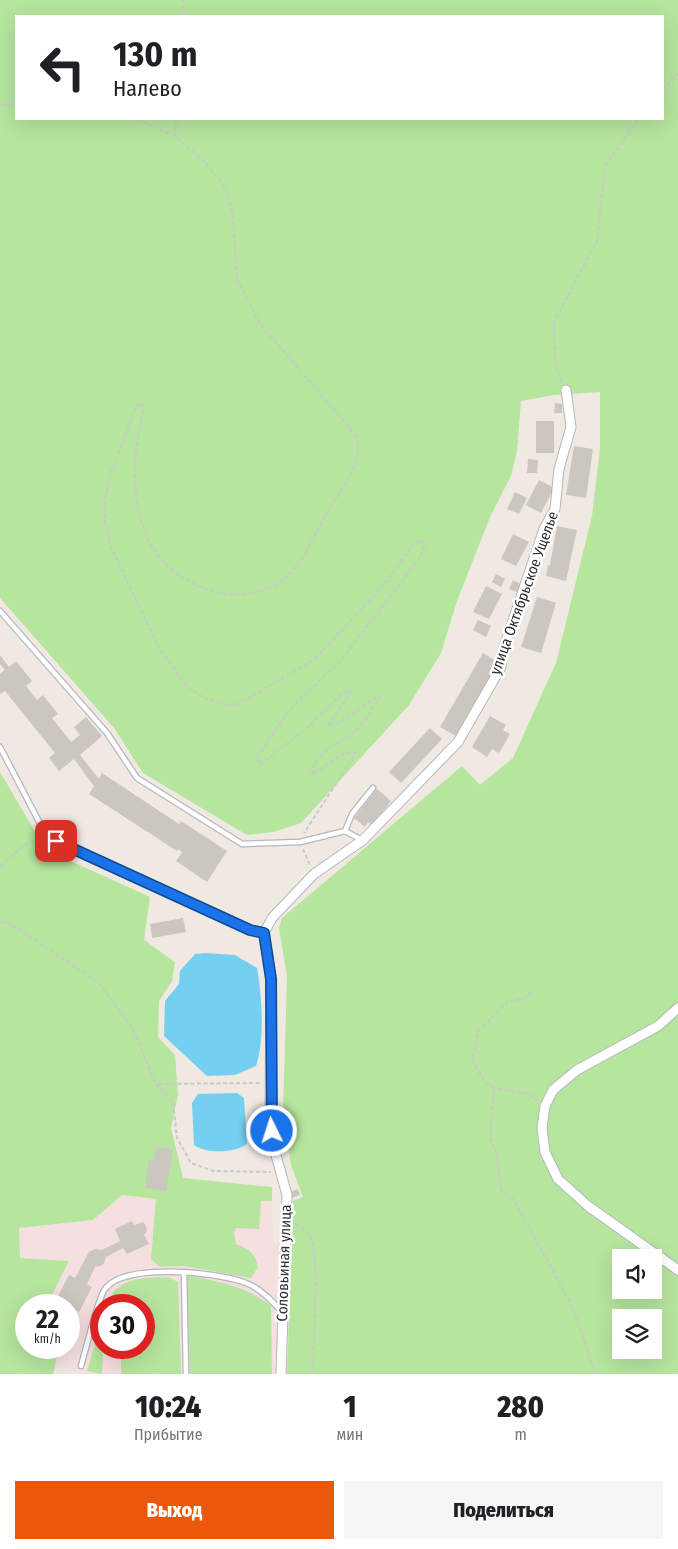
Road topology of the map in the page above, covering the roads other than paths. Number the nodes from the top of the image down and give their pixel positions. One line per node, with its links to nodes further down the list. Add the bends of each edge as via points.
1 (566, 390): 6 (street, улица Октябрьское Ущелье, via 571,427 560,469 555,509 542,537 502,653 501,667 458,742)
2 (0, 611): 5 (lane, via 107,733 137,778 242,844 300,842)
3 (0, 747): 7 (lane, via 46,835 250,930)
4 (373, 788): 5 (lane, via 352,814)
5 (345, 831): 6 (lane)
6 (363, 840): 7 (street, улица Октябрьское Ущелье, via 314,874 272,918)
7 (264, 933): 11 (street, Соловьиная улица, via 271,979 270,1114 274,1148 287,1195)
8 (678, 1008): 9 (street, via 658,1026 577,1070 553,1090 545,1106 542,1128 545,1152 558,1178 588,1206)
9 (678, 1270)
10 (184, 1272): 11 (lane, via 246,1283); 12 (lane, via 136,1274 118,1279 105,1289); 13 (lane)
11 (282, 1312): 14 (street, Соловьиная улица)
12 (81, 1366)
13 (186, 1374)
14 (281, 1374)

